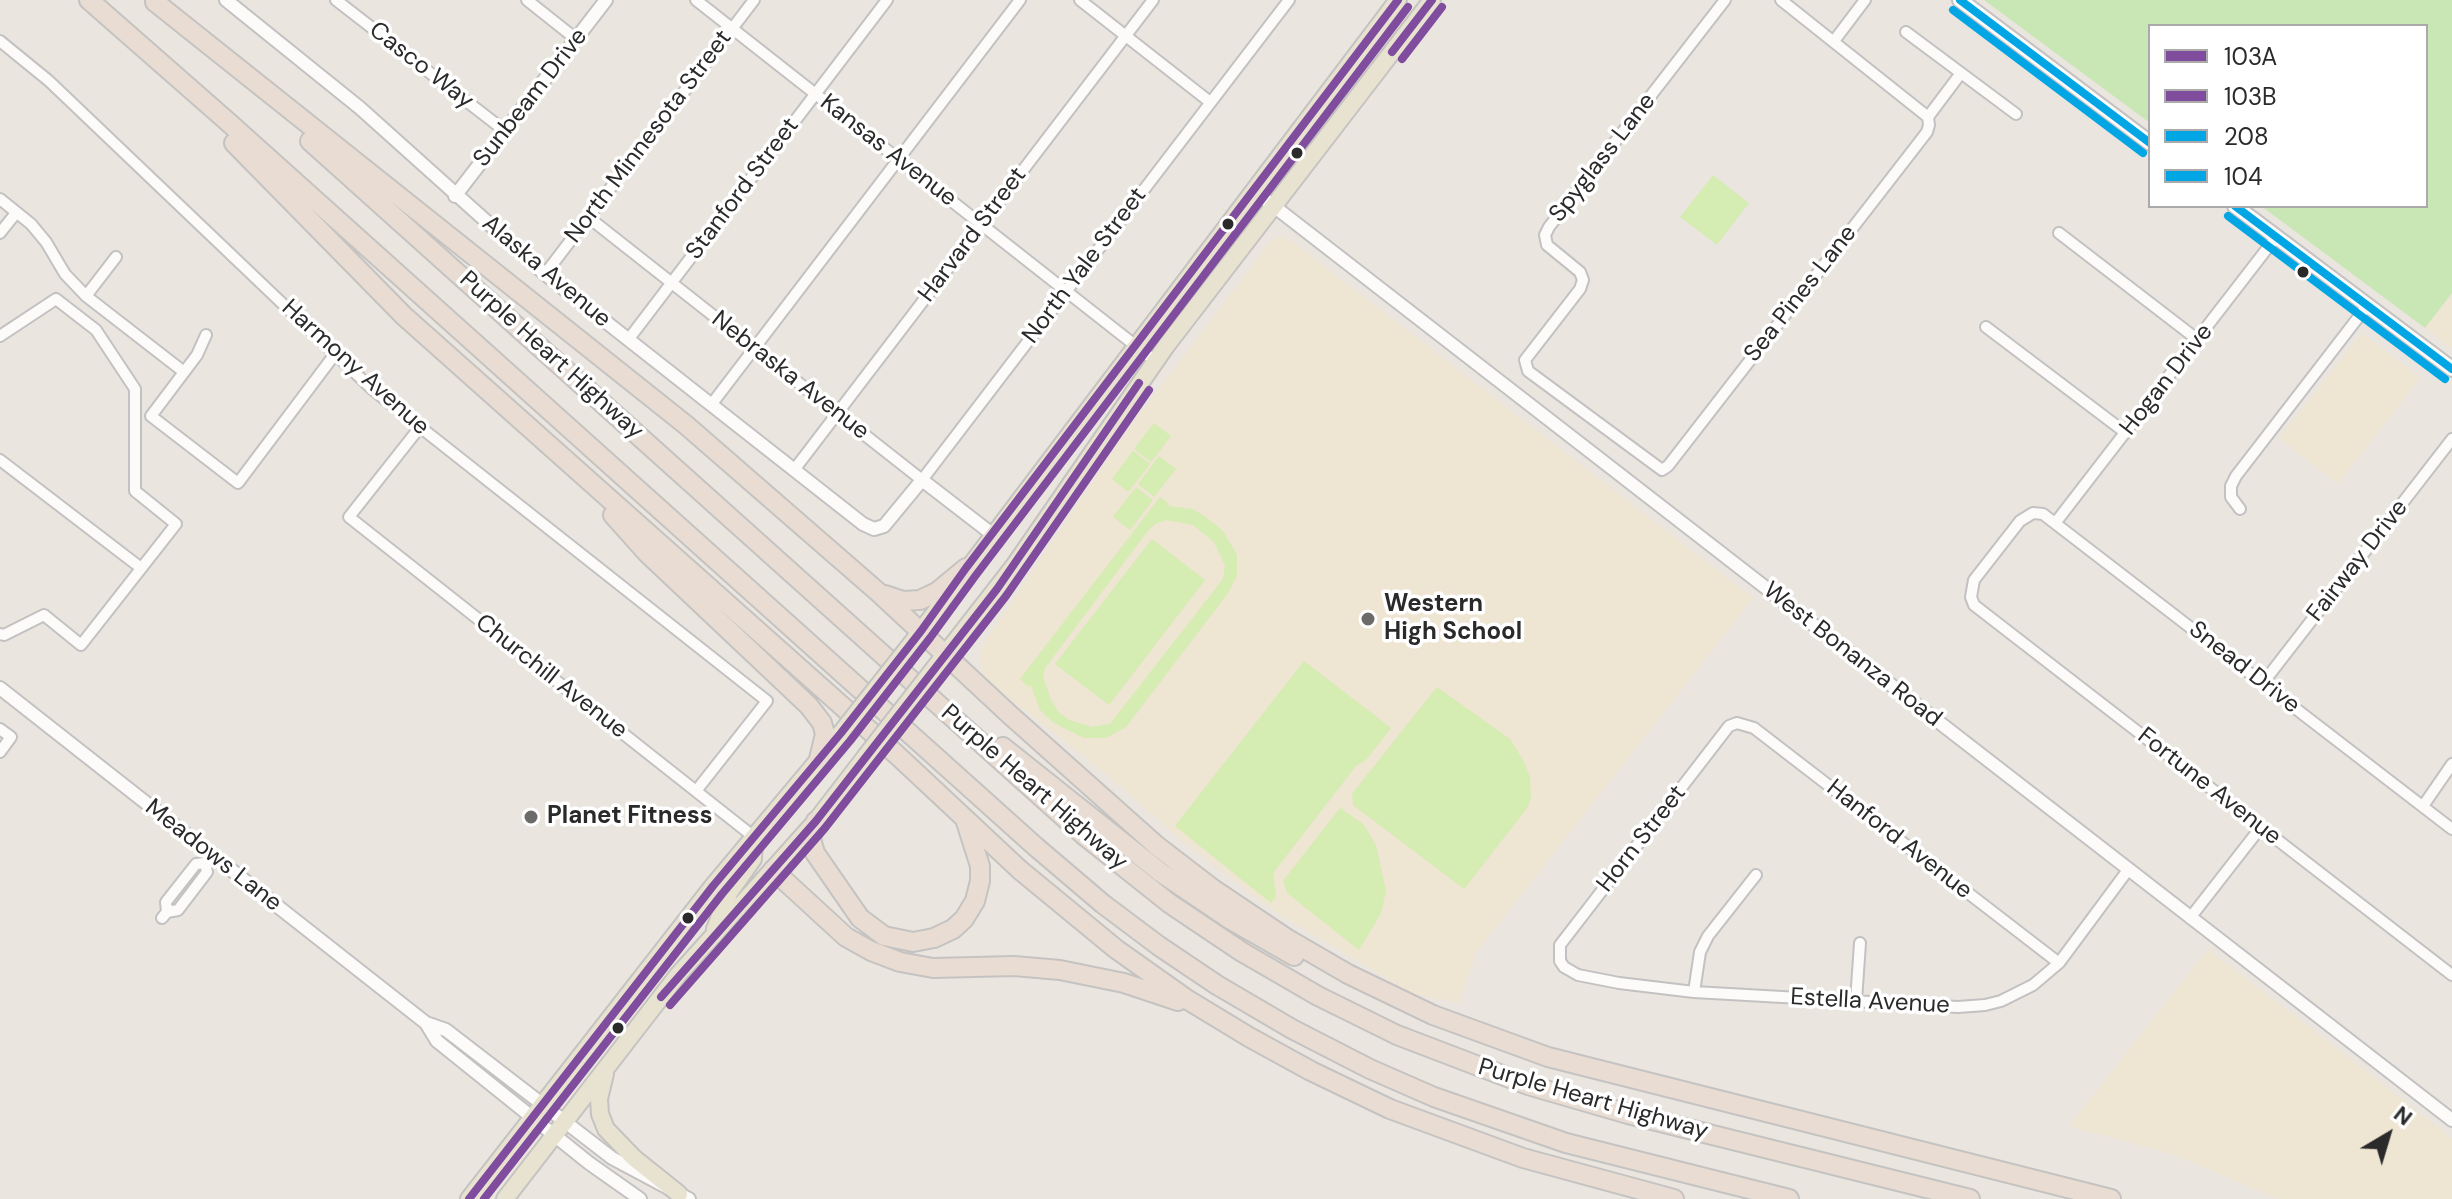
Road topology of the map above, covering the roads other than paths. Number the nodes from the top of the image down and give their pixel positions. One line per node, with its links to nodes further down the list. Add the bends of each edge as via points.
1 (89, 0): 20 (highway, Purple Heart Highway)
2 (226, 0): 36 (street, Alaska Avenue, via 360,108)
3 (336, 0): 32 (street, Casco Way)
4 (527, 0): 24 (street)
5 (606, 0): 24 (street, Sunbeam Drive)
6 (696, 0): 21 (street, Kansas Avenue)
7 (754, 0): 21 (street, North Minnesota Street)
8 (887, 0): 28 (street, Stanford Street)
9 (1020, 0): 34 (street)
10 (1080, 0): 23 (street)
11 (1153, 0): 23 (street, Harvard Street)
12 (1289, 0): 29 (street, North Yale Street)
13 (1398, 0): 35 (main road)
14 (1432, 0): 38 (main road)
15 (1725, 0): 70 (street, Spyglass Lane, via 1549,227 1547,245 1583,280 1525,360 1528,371 1657,468)
16 (1781, 0): 26 (street)
17 (1865, 0): 26 (street)
18 (1960, 0): 33 (main road)
19 (154, 1): 79 (highway, via 686,425); 81 (highway, Purple Heart Highway)
20 (123, 29): 68 (highway, via 404,316); 125 (highway, Purple Heart Highway, via 1036,847 1159,946 1292,1029 1434,1097 1566,1143)
21 (732, 29): 28 (street, Kansas Avenue); 41 (street, North Minnesota Street)
22 (1906, 32): 27 (street)
23 (1126, 36): 29 (street); 42 (street, Harvard Street)
24 (576, 39): 32 (street, Sunbeam Drive)
25 (0, 41): 59 (street, Harmony Avenue, via 49,81)
26 (1834, 41): 31 (street)
27 (1961, 73): 30 (street); 31 (street, Sea Pines Lane)
28 (815, 94): 34 (street, Kansas Avenue); 48 (street, Stanford Street)
29 (1210, 102): 49 (street, North Yale Street)
30 (2016, 114)
31 (1928, 117): 70 (street, Sea Pines Lane, via 1927,132)
32 (505, 131): 36 (street, Sunbeam Drive)
33 (2148, 141)
34 (898, 159): 42 (street, Kansas Avenue); 58 (street)
35 (1253, 190): 38 (street, West Bonanza Road); 57 (main road)
36 (455, 196): 47 (street, Alaska Avenue)
37 (0, 199): 40 (street)
38 (1274, 206): 60 (main road); 101 (street, West Bonanza Road)
39 (2238, 208): 45 (main road)
40 (16, 213): 43 (street); 50 (street, via 31,224)
41 (588, 217): 47 (street, North Minnesota Street); 48 (street, Nebraska Avenue)
42 (981, 225): 49 (street, Kansas Avenue); 64 (street, Harvard Street)
43 (0, 233)
44 (2059, 233): 56 (street)
45 (2276, 237): 51 (main road); 56 (street, Hogan Drive)
46 (116, 257): 50 (street)
47 (545, 274): 55 (street, Alaska Avenue)
48 (671, 283): 55 (street, Stanford Street); 58 (street, Nebraska Avenue)
49 (1066, 291): 57 (street, Kansas Avenue); 72 (street, North Yale Street)
50 (86, 296): 62 (street)
51 (2367, 306): 61 (main road); 73 (street, via 2236,476 2231,497)
52 (1986, 327): 66 (street)
53 (206, 335): 62 (street)
54 (0, 336): 77 (street, via 56,299 96,330 135,389 135,491 176,524)
55 (628, 340): 63 (street, Alaska Avenue)
56 (2198, 340): 66 (street, Hogan Drive)
57 (1135, 345): 60 (street, Kansas Avenue); 76 (main road)
58 (754, 348): 63 (street); 64 (street, Nebraska Avenue)
59 (335, 354): 62 (street, via 238,483 151,416); 65 (street, Harmony Avenue)
60 (1155, 361): 84 (main road, via 1024,552)
61 (2452, 369)
62 (184, 372)
63 (711, 405): 71 (street, Alaska Avenue)
64 (837, 413): 71 (street, Harvard Street); 72 (street, Nebraska Avenue)
65 (420, 427): 92 (street, Churchill Avenue, via 349,517); 92 (street, Harmony Avenue, via 767,701)
66 (2126, 433): 74 (street, Hogan Drive)
67 (2452, 439): 85 (street, Fairway Drive)
68 (565, 459): 90 (highway, via 647,553 804,700 825,730); 94 (highway)
69 (2, 465): 77 (street)
70 (1665, 468)
71 (794, 470): 75 (street, Alaska Avenue, via 863,524)
72 (922, 480): 75 (street, North Yale Street); 76 (street, Nebraska Avenue)
73 (2240, 509)
74 (2056, 522): 80 (street, Snead Drive, via 2033,513 2020,521 1974,580); 85 (street, Snead Drive)
75 (877, 529)
76 (992, 534): 78 (main road)
77 (141, 568): 82 (street, via 81,645 44,615)
78 (966, 568): 79 (highway, via 920,600 897,600); 83 (main road)
79 (878, 592): 83 (highway)
80 (1971, 597): 96 (street, Fortune Avenue, via 1974,605)
81 (851, 626): 110 (highway, via 1192,894 1304,961 1344,981); 126 (highway, Purple Heart Highway, via 1127,871 1220,937 1333,1004 1446,1056 1560,1096)
82 (0, 634)
83 (918, 635): 84 (highway); 90 (main road, bridge)
84 (942, 657): 95 (main road, bridge); 110 (highway, via 1171,857 1271,929)
85 (2263, 683): 93 (street, Snead Drive)
86 (0, 688): 99 (street, Meadows Lane)
87 (1737, 723): 107 (street, Horn Street, via 1729,726 1560,945); 108 (street, Hanford Avenue, via 1754,728)
88 (0, 729): 89 (street, via 11,737)
89 (0, 752)
90 (819, 759): 98 (main road)
91 (2452, 764): 93 (street)
92 (696, 791): 98 (street, Churchill Avenue)
93 (2423, 806): 97 (street, Snead Drive)
94 (965, 819): 95 (highway, via 980,866 975,901 953,929 913,942 884,936 860,918 815,853 811,839); 113 (highway, via 1074,916)
95 (816, 821): 100 (main road)
96 (2261, 827): 104 (street); 109 (street, Fortune Avenue)
97 (2452, 829)
98 (754, 837): 100 (main road); 105 (main road, via 753,859 729,893); 115 (main road)
99 (209, 859): 103 (street, via 207,872 178,910); 115 (street, Meadows Lane, via 426,1023 446,1030)
100 (773, 870): 105 (main road); 113 (highway, via 846,937 888,958 928,968 1014,966 1079,973)
101 (2128, 870): 104 (street, West Bonanza Road); 108 (street, Estella Avenue)
102 (1756, 875): 111 (street, via 1708,936)
103 (164, 915)
104 (2190, 918): 116 (street, West Bonanza Road)
105 (713, 935): 114 (main road)
106 (1860, 943): 112 (street)
107 (1560, 961): 111 (street, Estella Avenue, via 1578,975)
108 (2059, 963): 112 (street, Estella Avenue, via 2033,985 1985,1005)
109 (2452, 975)
110 (1379, 990): 120 (highway, via 1478,1033 1567,1063)
111 (1694, 992): 112 (street, Estella Avenue)
112 (1856, 1001)
113 (1203, 1009): 124 (highway, via 1311,1071 1423,1122 1556,1169)
114 (613, 1058): 117 (main road); 119 (main road, via 599,1094 603,1125)
115 (537, 1111): 117 (street, Meadows Lane); 118 (street, Meadows Lane); 121 (main road)
116 (2452, 1120)
117 (565, 1121): 118 (main road); 119 (street, Meadows Lane, via 628,1168)
118 (554, 1135): 122 (main road); 123 (street, Meadows Lane)
119 (684, 1197)
120 (2104, 1198)
121 (469, 1199)
122 (505, 1199)
123 (640, 1199)
124 (1674, 1199)
125 (1789, 1199)
126 (1970, 1199)

